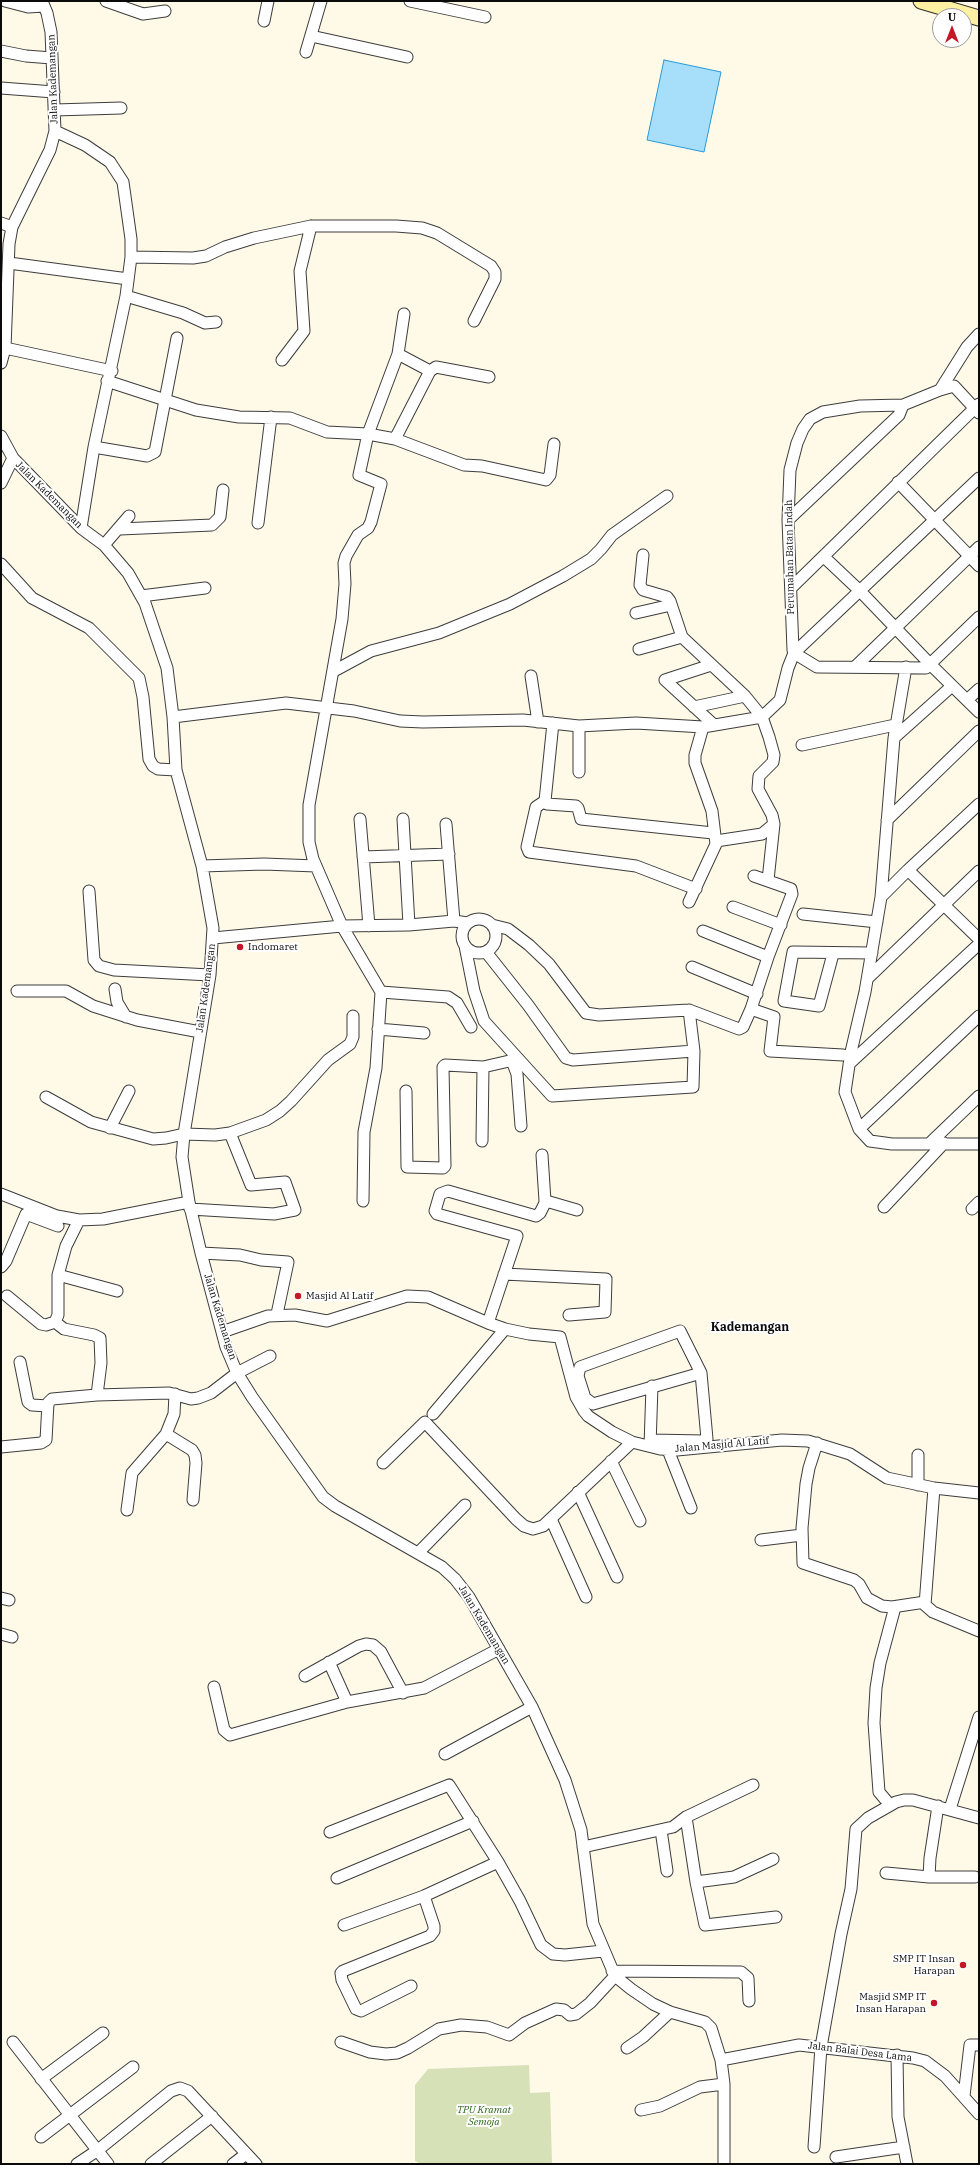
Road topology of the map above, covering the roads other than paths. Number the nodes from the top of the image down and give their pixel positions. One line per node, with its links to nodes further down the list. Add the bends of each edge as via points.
1 (4, 1): 7 (street, via 28,7)
2 (106, 1): 9 (street, via 143,14)
3 (268, 1): 12 (street)
4 (321, 1): 13 (street)
5 (410, 1): 8 (street)
6 (920, 1): 10 (main road)
7 (43, 3): 17 (street, Jalan Kademangan, via 51,32)
8 (433, 3): 11 (street)
9 (165, 11)
10 (978, 16)
11 (485, 17)
12 (264, 21)
13 (311, 36): 15 (street); 16 (street)
14 (1, 51): 17 (street)
15 (306, 52)
16 (407, 57)
17 (52, 58): 19 (street, Jalan Kademangan)
18 (1, 88): 19 (street)
19 (54, 92): 21 (street, Jalan Kademangan)
20 (121, 108): 21 (street)
21 (54, 110): 22 (street, Jalan Kademangan)
22 (54, 131): 23 (street, Jalan Kademangan, via 50,150); 25 (street, via 85,145 110,162 123,182)
23 (6, 225): 26 (street, Jalan Kademangan)
24 (311, 226): 25 (street, via 254,238 206,256); 30 (street, via 396,226 422,228 437,233 491,266 495,272); 36 (street, via 300,271 304,330)
25 (131, 257): 27 (street)
26 (9, 263): 27 (street); 34 (street, Jalan Kademangan)
27 (128, 279): 28 (street)
28 (126, 296): 31 (street, via 184,313 205,323); 39 (street)
29 (404, 314): 35 (street)
30 (474, 321)
31 (216, 322)
32 (979, 334): 41 (street, via 967,347)
33 (176, 338): 42 (street)
34 (5, 348): 37 (street, Jalan Kademangan); 39 (street)
35 (398, 354): 38 (street); 46 (street)
36 (282, 360)
37 (1, 363)
38 (430, 371): 40 (street, via 440,367); 48 (street)
39 (110, 376): 42 (street); 50 (street)
40 (489, 377)
41 (940, 390): 43 (street, Perumahan Batan Indah); 44 (street, Perumahan Batan Indah, via 954,386)
42 (165, 399): 45 (street, via 196,410 239,417); 50 (street, via 155,452 147,456)
43 (903, 405): 58 (street, via 899,415); 58 (street, Perumahan Batan Indah, via 860,406 823,412 810,419 797,443 790,470)
44 (978, 408): 53 (street)
45 (271, 417): 46 (street, via 290,418 327,432); 60 (street)
46 (368, 434): 48 (street); 85 (street, via 359,475 381,484 371,522 368,528 358,535 346,556 342,619)
47 (1, 436): 51 (street, Jalan Kademangan)
48 (395, 439): 49 (street, via 464,465 482,466 546,480 550,475)
49 (554, 444)
50 (94, 447): 61 (street)
51 (13, 458): 54 (street); 61 (street, Jalan Kademangan)
52 (979, 478): 59 (street)
53 (898, 482): 59 (street); 67 (street)
54 (1, 483)
55 (223, 490): 62 (street, via 220,517 212,524)
56 (667, 496): 85 (street, via 612,535 591,559 530,594 439,633 358,656)
57 (129, 516): 62 (street)
58 (788, 520): 71 (street, Perumahan Batan Indah)
59 (936, 520): 66 (street); 72 (street)
60 (258, 523)
61 (81, 528): 63 (street, Jalan Kademangan)
62 (120, 529): 63 (street)
63 (104, 544): 73 (street, Jalan Kademangan, via 128,573)
64 (979, 547): 66 (street)
65 (643, 555): 74 (street, via 640,585 643,590 667,597)
66 (969, 556): 69 (street); 77 (street)
67 (824, 557): 71 (street); 72 (street)
68 (1, 564): 104 (street, via 32,598 88,628 139,678 144,697 149,758 158,769)
69 (979, 566)
70 (205, 588): 73 (street)
71 (791, 588): 80 (street, Perumahan Batan Indah)
72 (860, 591): 77 (street); 80 (street)
73 (141, 596): 95 (street, Jalan Kademangan, via 167,668)
74 (671, 605): 75 (street); 78 (street)
75 (636, 613)
76 (979, 617): 83 (street)
77 (895, 628): 82 (street); 83 (street)
78 (682, 637): 79 (street); 81 (street)
79 (639, 649)
80 (794, 653): 82 (street, via 817,667); 94 (street, via 780,700)
81 (711, 665): 89 (street); 92 (street, via 665,680)
82 (856, 666): 84 (street)
83 (928, 666): 84 (street); 87 (street)
84 (906, 667): 98 (street)
85 (334, 671): 91 (street)
86 (531, 676): 96 (street)
87 (952, 686): 90 (street); 102 (street)
88 (979, 689): 90 (street)
89 (745, 696): 92 (street); 94 (street)
90 (968, 700): 93 (street)
91 (325, 707): 95 (street, via 286,703); 96 (street, via 400,721); 118 (street, via 309,805 310,850)
92 (694, 707): 100 (street)
93 (979, 712)
94 (767, 714): 100 (street); 112 (street, via 774,755 771,766 759,776 758,789)
95 (173, 716): 104 (street, Jalan Kademangan)
96 (538, 722): 97 (street)
97 (553, 723): 99 (street); 106 (street)
98 (895, 725): 102 (street); 103 (street)
99 (579, 726): 100 (street, via 636,723); 105 (street)
100 (709, 726): 113 (street, via 695,755 695,763 712,811)
101 (979, 730): 110 (street)
102 (894, 738): 110 (street)
103 (802, 745)
104 (176, 770): 117 (street, Jalan Kademangan)
105 (579, 772)
106 (545, 802): 113 (street, via 551,805 576,806 581,819); 123 (street, via 536,807 527,847 529,852 636,866)
107 (979, 804): 119 (street)
108 (360, 819): 116 (street)
109 (403, 819): 115 (street)
110 (887, 820): 125 (street)
111 (446, 824): 114 (street)
112 (774, 824): 113 (street, via 762,834); 122 (street)
113 (714, 837): 123 (street)
114 (449, 854): 115 (street); 130 (street)
115 (405, 856): 116 (street); 133 (street)
116 (363, 857): 137 (street)
117 (202, 866): 118 (street); 139 (street, Jalan Kademangan)
118 (316, 866): 136 (street)
119 (908, 870): 125 (street); 127 (street)
120 (979, 871): 127 (street)
121 (754, 876): 122 (street)
122 (768, 880): 135 (street, via 792,891)
123 (696, 889): 126 (street)
124 (89, 890): 148 (street, via 94,960 99,966 114,970)
125 (881, 898): 131 (street)
126 (689, 902)
127 (944, 905): 140 (street); 149 (street)
128 (733, 907): 135 (street)
129 (803, 914): 131 (street)
130 (454, 921): 132 (street); 133 (street)
131 (877, 922): 144 (street)
132 (468, 923): 134 (street, via 480,920); 142 (street, via 462,932)
133 (409, 925): 137 (street)
134 (492, 925): 143 (street, via 496,932 496,940 493,947); 154 (street, via 508,929 529,945 549,964 586,1013 599,1015)
135 (781, 925): 146 (street)
136 (342, 926): 137 (street); 139 (street); 152 (street)
137 (369, 926)
138 (703, 931): 146 (street)
139 (213, 938): 148 (street, Jalan Kademangan)
140 (979, 939)
141 (979, 944): 165 (street)
142 (465, 946): 143 (street, via 475,953); 164 (street, via 480,1013)
143 (486, 952): 163 (street, via 566,1058 573,1060)
144 (872, 953): 145 (street); 149 (street)
145 (832, 954): 145 (street, via 819,1006 784,1001 793,952)
146 (768, 957): 153 (street)
147 (692, 967): 153 (street)
148 (210, 975): 161 (street, Jalan Kademangan)
149 (868, 978): 165 (street)
150 (115, 989): 158 (street, via 117,1002)
151 (17, 991): 158 (street, via 66,991 93,1006)
152 (381, 992): 159 (street, via 448,997 457,1003); 160 (street)
153 (757, 994): 155 (street)
154 (689, 1010): 155 (street, via 739,1029 743,1027); 163 (street)
155 (751, 1010): 165 (street, via 774,1017 770,1052)
156 (353, 1016): 174 (street, via 353,1038 350,1044 328,1060 280,1111 266,1120)
157 (979, 1016): 173 (street)
158 (126, 1017): 161 (street, via 158,1026)
159 (471, 1027)
160 (378, 1029): 162 (street); 182 (street, via 375,1076 364,1132)
161 (200, 1032): 175 (street, Jalan Kademangan)
162 (424, 1033)
163 (694, 1051): 164 (street, via 692,1088 563,1097 551,1096)
164 (515, 1060): 166 (street); 171 (street)
165 (846, 1060): 173 (street, via 845,1092)
166 (483, 1067): 168 (street, via 443,1067 443,1168 407,1167); 176 (street)
167 (129, 1091): 172 (street)
168 (406, 1091)
169 (979, 1096): 177 (street)
170 (46, 1097): 172 (street, via 91,1122)
171 (521, 1126)
172 (110, 1128): 175 (street, via 153,1139)
173 (859, 1129): 177 (street, via 867,1139 876,1142)
174 (230, 1133): 175 (street); 184 (street, via 251,1185 286,1182 295,1210 274,1214)
175 (184, 1134): 184 (street, Jalan Kademangan, via 182,1157)
176 (482, 1141)
177 (930, 1143): 178 (street)
178 (944, 1143): 179 (street); 185 (street)
179 (979, 1144)
180 (542, 1155): 183 (street)
181 (1, 1194): 187 (street, via 57,1216)
182 (363, 1201)
183 (545, 1201): 186 (street); 191 (street, via 536,1216 448,1191 440,1194 435,1211 437,1214 517,1236)
184 (189, 1206): 187 (street, via 103,1219); 189 (street, Jalan Kademangan)
185 (884, 1207)
186 (577, 1210)
187 (79, 1220): 192 (street, via 66,1246)
188 (58, 1226): 190 (street, via 26,1214)
189 (201, 1253): 195 (street, via 240,1255 288,1262); 200 (street, Jalan Kademangan)
190 (1, 1267)
191 (504, 1274): 196 (street, via 606,1279 605,1312); 198 (street)
192 (58, 1275): 193 (street); 197 (street, via 58,1308)
193 (117, 1291)
194 (7, 1296): 197 (street, via 40,1324)
195 (277, 1314): 198 (street, Jalan Masjid Al Latif, via 327,1321 416,1295 432,1298); 200 (street, Jalan Masjid Al Latif)
196 (569, 1315)
197 (54, 1322): 206 (street, via 64,1329 100,1338 101,1363)
198 (488, 1323): 199 (street, Jalan Masjid Al Latif)
199 (505, 1329): 209 (street); 211 (street, Jalan Masjid Al Latif, via 560,1337 576,1397 584,1411 612,1432)
200 (222, 1332): 203 (street, Jalan Kademangan)
201 (270, 1356): 203 (street)
202 (20, 1362): 208 (street, via 28,1402 32,1405)
203 (237, 1373): 207 (street, via 211,1393 198,1398 191,1399); 231 (street, Jalan Kademangan, via 323,1497)
204 (701, 1373): 205 (street); 205 (street, via 680,1331 586,1363 578,1372 585,1398 592,1404); 212 (street, via 706,1440)
205 (652, 1386): 212 (street)
206 (97, 1394): 207 (street); 208 (street, via 58,1397 49,1401)
207 (175, 1394): 210 (street, via 174,1414)
208 (48, 1406): 214 (street, via 47,1435 44,1442)
209 (433, 1414)
210 (166, 1434): 223 (street, via 192,1450 195,1455); 226 (street, via 132,1474)
211 (632, 1442): 212 (street, Jalan Masjid Al Latif); 217 (street)
212 (650, 1443): 215 (street, Jalan Masjid Al Latif)
213 (817, 1443): 215 (street, Jalan Masjid Al Latif, via 782,1440); 219 (street, Jalan Masjid Al Latif, via 850,1454 882,1477); 229 (street, via 806,1484)
214 (1, 1447)
215 (668, 1450): 225 (street)
216 (918, 1455): 219 (street)
217 (611, 1461): 221 (street); 228 (street)
218 (383, 1463): 227 (street, via 425,1422 524,1526 537,1528)
219 (918, 1485): 220 (street, Jalan Masjid Al Latif)
220 (934, 1488): 222 (street, Jalan Masjid Al Latif); 234 (street)
221 (578, 1492): 227 (street); 232 (street)
222 (979, 1493)
223 (193, 1500)
224 (465, 1505): 231 (street)
225 (691, 1508)
226 (127, 1510)
227 (551, 1519): 233 (street)
228 (640, 1521)
229 (802, 1535): 230 (street); 235 (street, via 803,1563 854,1580 867,1598 882,1606)
230 (761, 1540)
231 (418, 1552): 237 (street, Jalan Kademangan, via 442,1567 455,1579 469,1597)
232 (617, 1577)
233 (586, 1597)
234 (925, 1602): 235 (street); 236 (street, via 932,1612)
235 (895, 1607): 247 (street, via 880,1663 874,1723 878,1791)
236 (979, 1631)
237 (499, 1649): 241 (street, via 424,1688); 243 (street, Jalan Kademangan)
238 (329, 1662): 239 (street); 241 (street, via 358,1646 374,1645 381,1652); 242 (street)
239 (305, 1676)
240 (214, 1688): 242 (street, via 224,1730 230,1735)
241 (403, 1693): 242 (street)
242 (347, 1702)
243 (532, 1707): 245 (street); 255 (street, Jalan Kademangan, via 565,1780 579,1821)
244 (979, 1717): 249 (street)
245 (445, 1754)
246 (753, 1785): 250 (street)
247 (890, 1805): 248 (street, via 913,1800); 276 (street, via 868,1818 856,1829 851,1889)
248 (938, 1806): 249 (street); 260 (street)
249 (950, 1809): 251 (street)
250 (686, 1817): 253 (street, via 673,1827); 263 (street)
251 (979, 1818)
252 (473, 1821): 254 (street, via 449,1785); 257 (street); 262 (street)
253 (661, 1830): 255 (street); 258 (street)
254 (330, 1832)
255 (583, 1847): 267 (street, Jalan Kademangan, via 590,1909)
256 (773, 1859): 263 (street, via 734,1877)
257 (498, 1862): 264 (street); 267 (street, via 546,1950 553,1954 565,1955)
258 (667, 1871)
259 (886, 1873): 260 (street)
260 (929, 1877): 261 (street)
261 (975, 1877)
262 (337, 1878)
263 (696, 1882): 265 (street, via 706,1925)
264 (424, 1896): 266 (street); 269 (street, via 434,1926 430,1936 341,1973 356,2009 361,2011)
265 (776, 1917)
266 (344, 1925)
267 (603, 1951): 268 (street, Jalan Kademangan)
268 (614, 1973): 270 (street, via 741,1972 748,1978); 271 (street, Jalan Kademangan, via 641,1996); 274 (street, via 590,2003 576,2014 570,2015 564,2010 556,2009 525,2023 509,2035 487,2027 461,2025 439,2029 408,2048 386,2054 370,2052)
269 (411, 1986)
270 (749, 2001)
271 (670, 2012): 277 (street); 279 (street, Jalan Kademangan, via 709,2024)
272 (103, 2033): 281 (street)
273 (13, 2042): 281 (street)
274 (341, 2042)
275 (979, 2045): 283 (street, via 970,2045)
276 (821, 2047): 278 (street, Jalan Balai Desa Lama); 279 (street, Jalan Balai Desa Lama, via 793,2046); 289 (street)
277 (627, 2048)
278 (897, 2055): 283 (street, Jalan Balai Desa Lama, via 925,2061 945,2076); 290 (street, via 898,2117)
279 (721, 2060): 282 (street, Jalan Kademangan)
280 (133, 2067): 286 (street)
281 (41, 2079): 286 (street)
282 (724, 2084): 284 (street, via 700,2087 660,2106); 299 (street, Jalan Kademangan)
283 (964, 2096): 285 (street, Jalan Balai Desa Lama)
284 (641, 2110)
285 (979, 2114)
286 (70, 2115): 288 (street); 291 (street)
287 (212, 2116): 291 (street, via 188,2091 177,2088); 292 (street); 296 (street)
288 (41, 2137)
289 (814, 2147)
290 (904, 2147): 293 (street); 300 (street)
291 (98, 2150): 294 (street); 295 (street)
292 (246, 2154): 297 (street); 298 (street)
293 (836, 2158)
294 (77, 2164)
295 (108, 2164)
296 (151, 2164)
297 (233, 2164)
298 (256, 2164)
299 (724, 2164)
300 (907, 2164)

